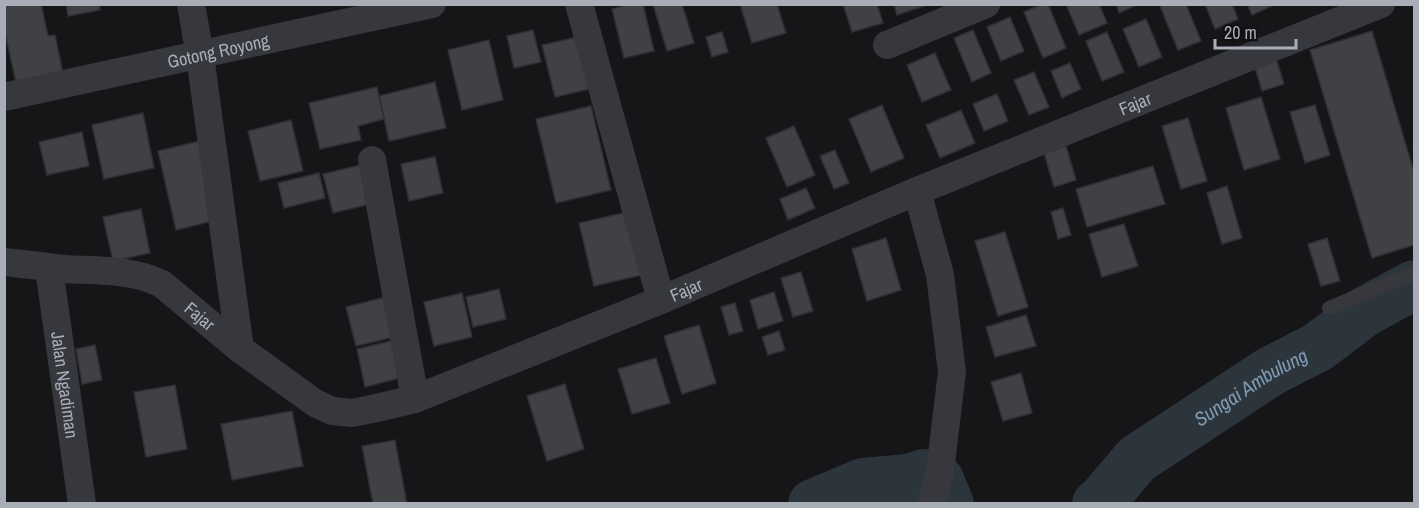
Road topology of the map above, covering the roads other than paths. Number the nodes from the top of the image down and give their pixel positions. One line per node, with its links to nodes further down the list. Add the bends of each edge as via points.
1 (190, 4): 8 (street)
2 (432, 4): 6 (street, Gotong Royong)
3 (579, 4): 15 (street)
4 (986, 4): 7 (street)
5 (1381, 4): 11 (street, Fajar)
6 (380, 10): 8 (street, Gotong Royong)
7 (887, 45)
8 (200, 56): 9 (street, Gotong Royong); 17 (street)
9 (4, 97)
10 (372, 160): 18 (street)
11 (917, 191): 15 (street, Fajar); 20 (street, via 940,275 952,372)
12 (4, 262): 13 (street, Fajar)
13 (49, 268): 17 (street, Fajar, via 147,276 162,284); 19 (street, Jalan Ngadiman)
14 (1414, 273): 16 (lane)
15 (661, 300): 18 (street, Fajar)
16 (1329, 308)
17 (240, 350): 18 (street, Fajar, via 332,411 352,413)
18 (415, 399)
19 (82, 504)
20 (932, 504)

